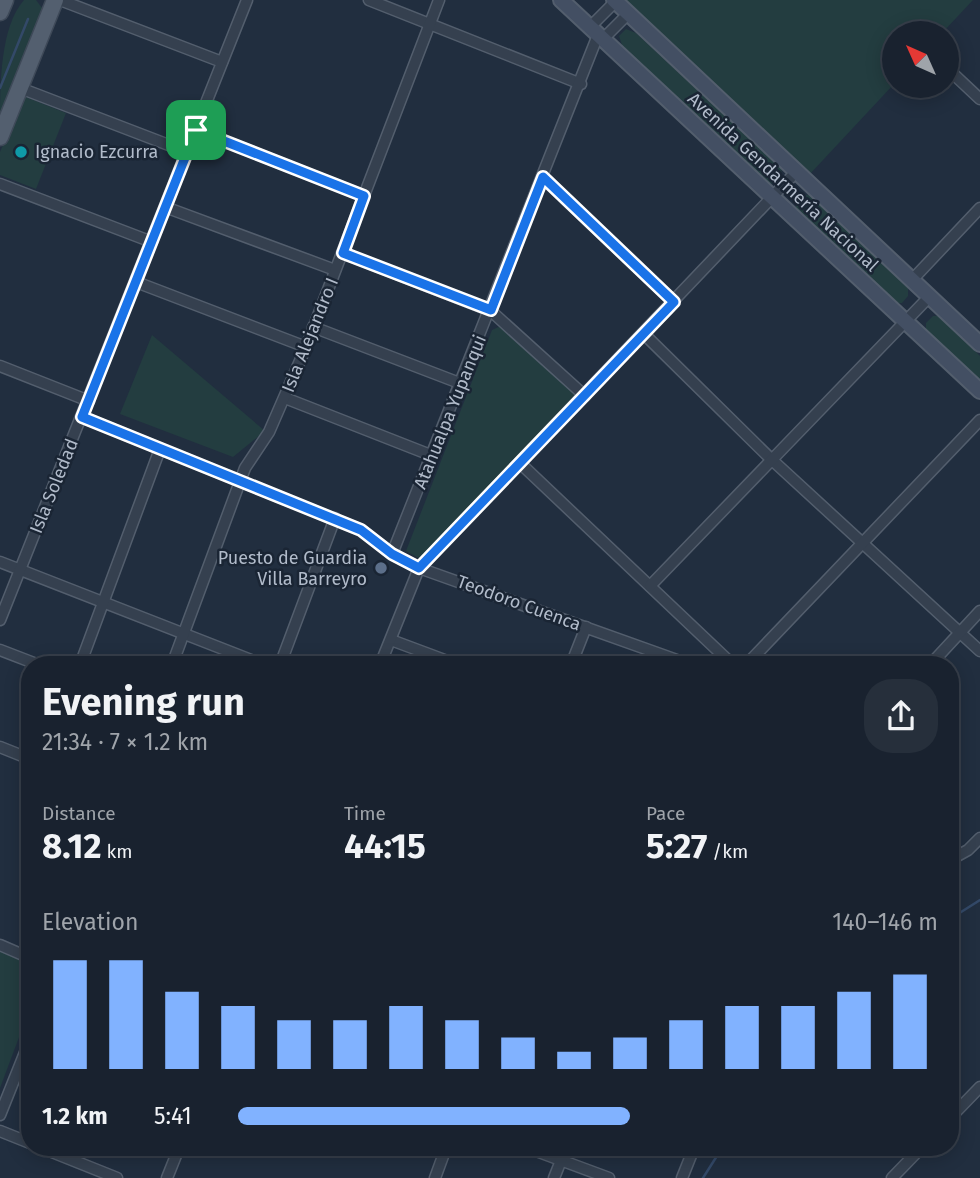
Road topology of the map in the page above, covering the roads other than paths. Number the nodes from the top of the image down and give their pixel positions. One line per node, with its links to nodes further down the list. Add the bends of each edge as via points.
1 (5, 0): 9 (main road)
2 (55, 0): 16 (main road)
3 (61, 0): 13 (street)
4 (247, 0): 13 (street, Isla Soledad)
5 (369, 0): 11 (street)
6 (439, 0): 11 (street, Isla Alejandro I)
7 (561, 0): 12 (street, Avenida Gendarmería Nacional)
8 (615, 1): 10 (street, Avenida Gendarmería Nacional); 12 (street)
9 (0, 12)
10 (628, 14): 12 (street); 21 (street, Avenida Gendarmería Nacional)
11 (430, 24): 15 (street); 24 (street, Isla Alejandro I)
12 (597, 34): 15 (street, Atahualpa Yupanqui); 25 (street, Avenida Gendarmería Nacional)
13 (222, 62): 18 (street, Isla Soledad)
14 (959, 79): 17 (street)
15 (581, 84): 22 (street, Atahualpa Yupanqui)
16 (20, 88): 19 (main road); 20 (street)
17 (980, 99)
18 (196, 130): 20 (street, Isla Soledad); 24 (street)
19 (0, 137)
20 (187, 152): 26 (street, Isla Soledad)
21 (796, 172): 25 (street); 31 (street, Avenida Gendarmería Nacional)
22 (543, 177): 34 (street); 35 (street, Atahualpa Yupanqui)
23 (0, 184): 28 (street)
24 (364, 196): 29 (street, Isla Alejandro I)
25 (773, 198): 34 (street); 36 (street, Avenida Gendarmería Nacional)
26 (165, 207): 28 (street, Isla Soledad); 30 (street)
27 (980, 208): 31 (street)
28 (152, 242): 32 (street, Isla Soledad)
29 (343, 253): 30 (street, Isla Alejandro I); 35 (street)
30 (335, 270): 37 (street, Isla Alejandro I)
31 (912, 280): 33 (street, Avenida Gendarmería Nacional)
32 (136, 282): 40 (street); 46 (street, Isla Soledad)
33 (929, 296): 36 (street); 39 (street, Avenida Gendarmería Nacional)
34 (674, 302): 38 (street)
35 (491, 310): 42 (street, Atahualpa Yupanqui); 44 (street)
36 (904, 322): 43 (street, Avenida Gendarmería Nacional); 51 (street)
37 (313, 327): 40 (street, Isla Alejandro I); 42 (street)
38 (644, 334): 44 (street); 51 (street)
39 (980, 344)
40 (306, 347): 45 (street, Isla Alejandro I)
41 (0, 366): 46 (street)
42 (462, 384): 50 (street, Atahualpa Yupanqui)
43 (980, 391)
44 (585, 396): 52 (street)
45 (285, 398): 50 (street); 53 (street, Isla Alejandro I)
46 (89, 401): 47 (street, Isla Soledad)
47 (82, 417): 49 (street, Teodoro Cuenca); 59 (street, Isla Soledad)
48 (980, 421): 55 (street)
49 (160, 449): 53 (street, Teodoro Cuenca); 61 (street)
50 (433, 456): 56 (street, Atahualpa Yupanqui)
51 (771, 459): 55 (street); 60 (street)
52 (521, 464): 58 (street); 60 (street)
53 (241, 481): 54 (street, Teodoro Cuenca); 66 (street, Isla Alejandro I)
54 (335, 518): 56 (street, Teodoro Cuenca, via 361,530); 73 (street)
55 (864, 541): 65 (street); 79 (street)
56 (392, 554): 58 (street, Teodoro Cuenca)
57 (0, 562): 59 (street)
58 (419, 568): 64 (street, Teodoro Cuenca); 67 (street)
59 (19, 570): 61 (street); 63 (street, Isla Soledad)
60 (650, 586): 78 (street)
61 (103, 602): 66 (street); 70 (street)
62 (980, 611): 65 (street)
63 (0, 620)
64 (586, 627): 76 (street); 77 (street, Teodoro Cuenca)
65 (960, 632): 69 (street); 80 (street)
66 (183, 633): 71 (street, Isla Alejandro I); 72 (street)
67 (391, 640): 74 (street); 75 (street)
68 (0, 650): 81 (street)
69 (980, 651)
70 (83, 656)
71 (175, 656)
72 (241, 656)
73 (283, 656)
74 (384, 656)
75 (434, 656)
76 (574, 656)
77 (666, 656)
78 (724, 656)
79 (755, 656)
80 (938, 656)
81 (21, 658)
82 (0, 747): 83 (street)
83 (21, 755)
84 (980, 838): 85 (street)
85 (959, 854)
86 (0, 945): 87 (street)
87 (21, 954)
88 (21, 1062): 91 (street)
89 (980, 1087): 90 (street)
90 (959, 1109)
91 (0, 1115)
92 (0, 1131): 93 (street)
93 (21, 1139)
94 (62, 1156): 102 (street)
95 (175, 1156): 103 (street)
96 (443, 1156): 104 (street)
97 (550, 1156): 101 (street)
98 (562, 1156): 101 (street)
99 (691, 1156): 107 (street)
100 (910, 1156): 108 (street)
101 (561, 1160): 105 (street); 106 (street)
102 (117, 1178)
103 (167, 1178)
104 (435, 1178)
105 (554, 1178)
106 (609, 1178)
107 (682, 1178)
108 (892, 1178)

